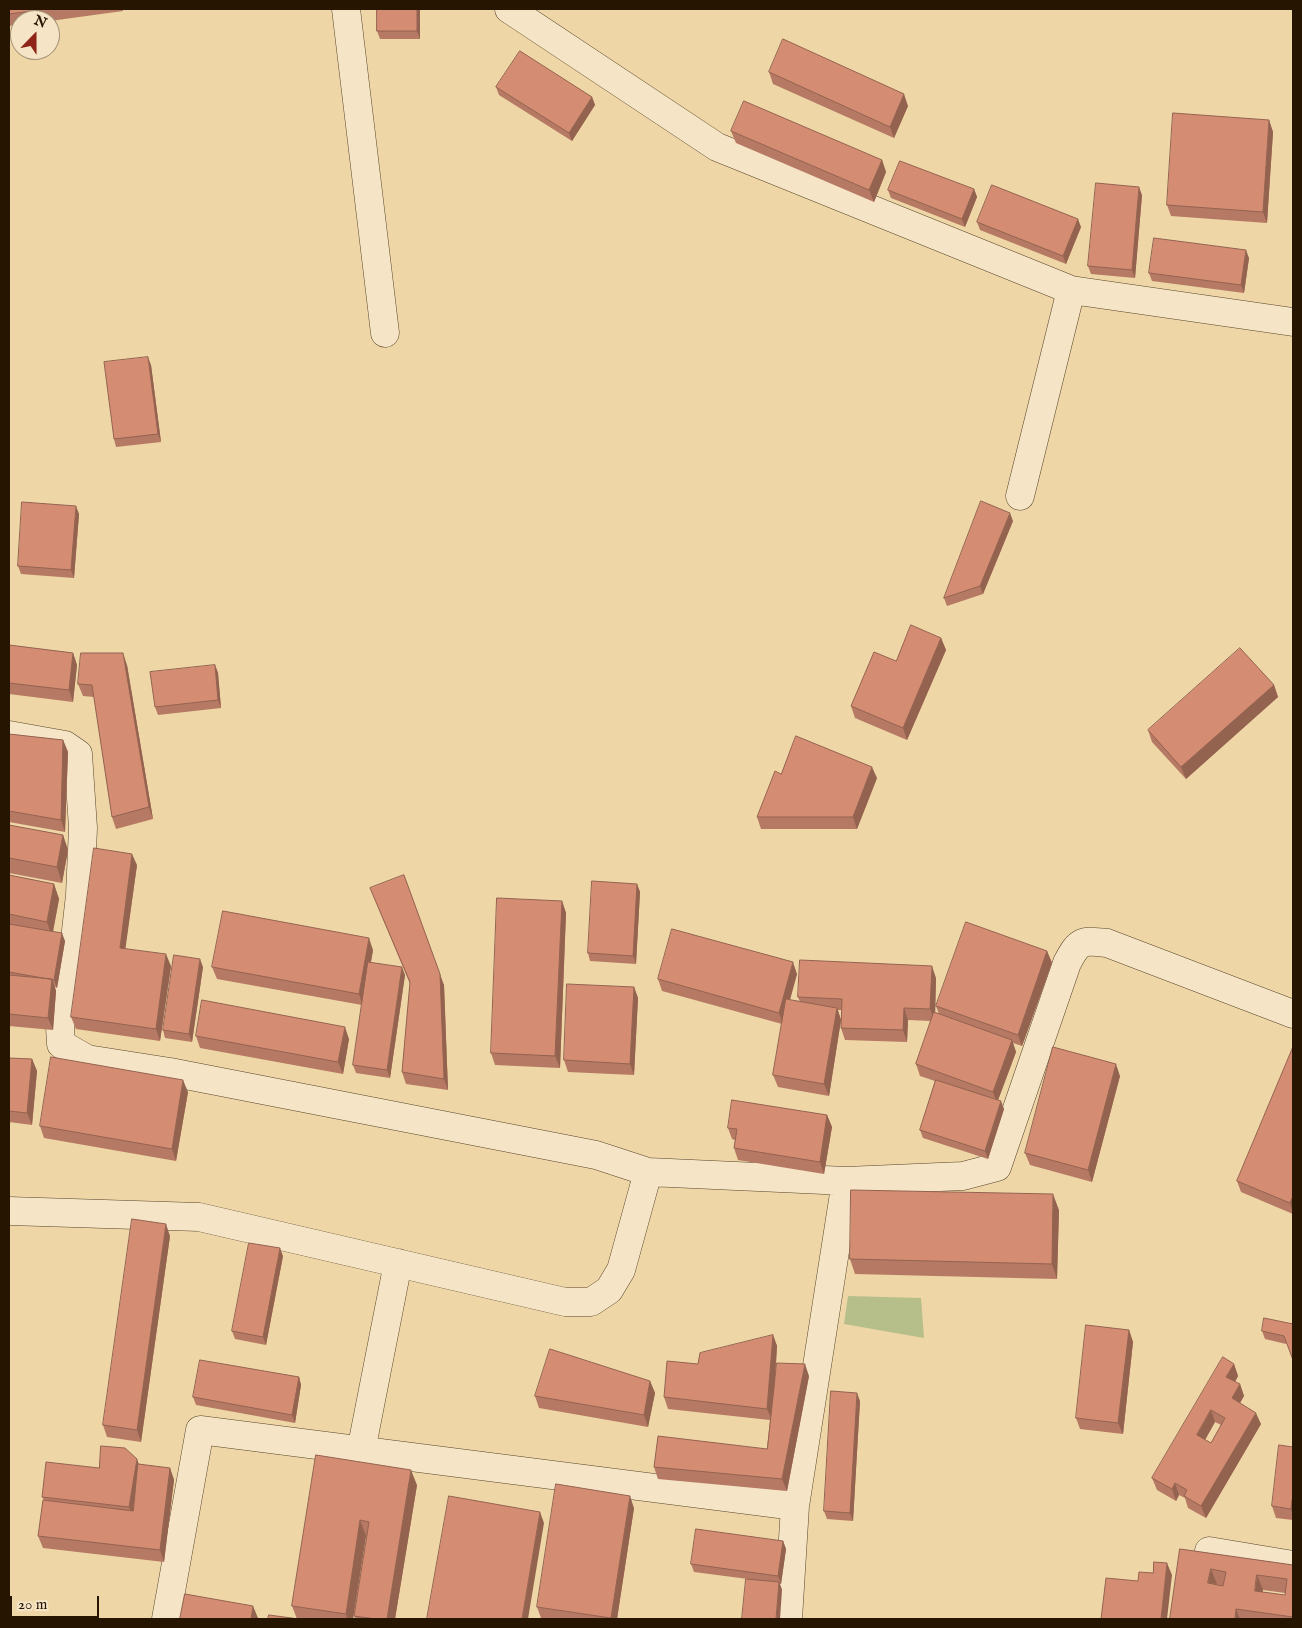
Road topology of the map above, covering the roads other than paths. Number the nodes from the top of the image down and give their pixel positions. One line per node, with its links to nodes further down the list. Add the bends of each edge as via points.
1 (346, 9): 5 (street)
2 (509, 9): 3 (street, via 717,148)
3 (1070, 290): 4 (street); 6 (street)
4 (1293, 322)
5 (384, 333)
6 (1020, 496)
7 (9, 735): 9 (street, via 66,745 78,754 83,828 80,895 72,966 60,1027 61,1044 87,1059 170,1072 596,1155)
8 (1293, 1014): 10 (street, via 1107,943 1087,941 1075,948 1067,963 997,1167 963,1176)
9 (648, 1172): 10 (street); 12 (street, via 621,1270 609,1290 591,1302 565,1302)
10 (846, 1181): 14 (street)
11 (9, 1211): 12 (street, via 199,1217)
12 (398, 1263): 13 (street)
13 (361, 1451): 14 (street); 17 (street, via 200,1430)
14 (795, 1506): 18 (street)
15 (1209, 1550): 16 (street)
16 (1293, 1565)
17 (166, 1619)
18 (788, 1619)

